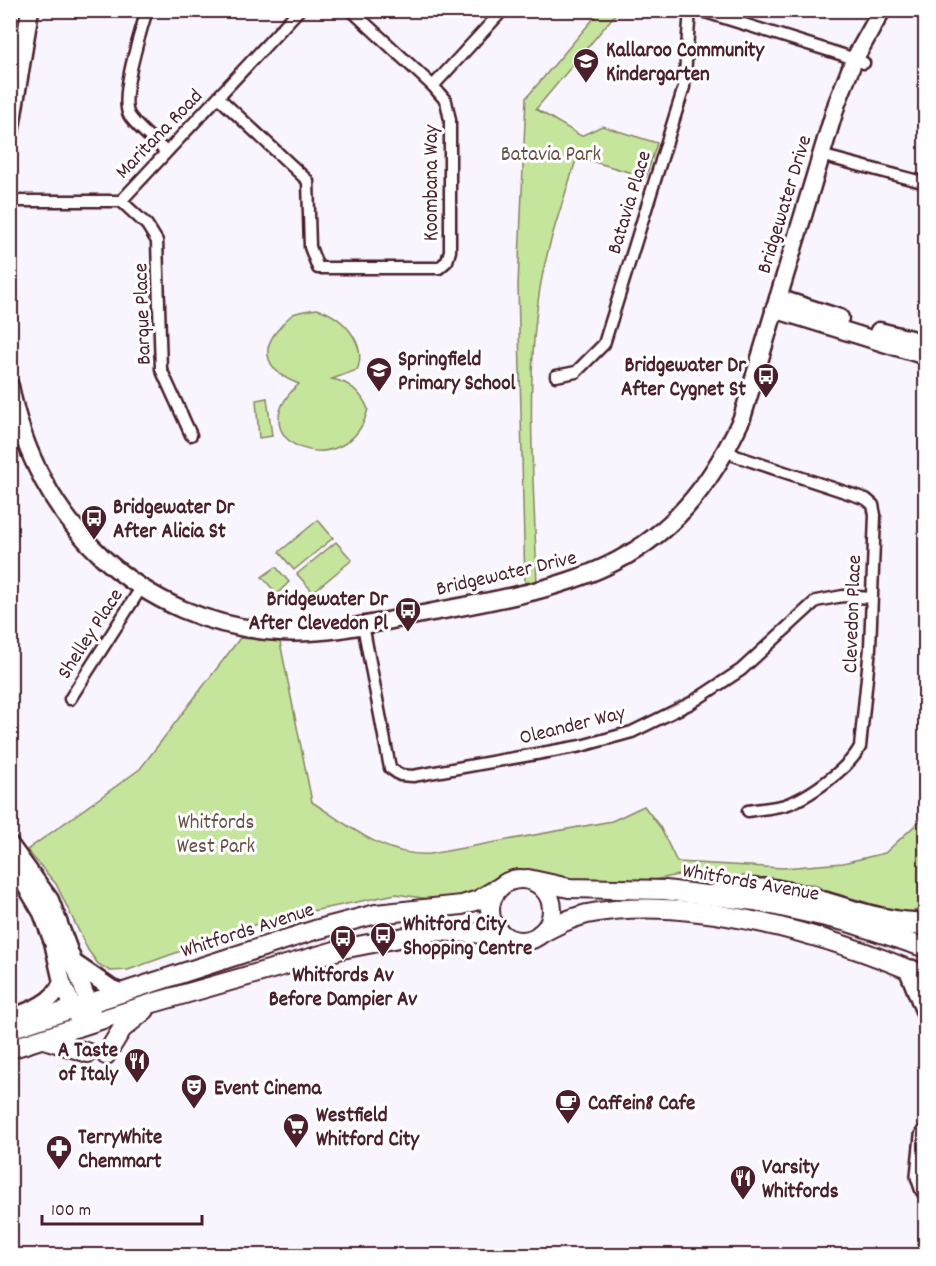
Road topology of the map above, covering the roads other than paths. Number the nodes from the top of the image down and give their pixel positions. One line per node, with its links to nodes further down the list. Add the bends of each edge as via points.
1 (20, 10): 11 (street)
2 (30, 10): 15 (street)
3 (147, 10): 16 (street, via 128,90 128,111)
4 (299, 10): 14 (street, Maritana Road)
5 (351, 10): 13 (street)
6 (503, 10): 13 (street)
7 (690, 10): 24 (street, Batavia Place, via 684,87 604,344 576,372)
8 (699, 10): 12 (street)
9 (882, 10): 12 (street, Bridgewater Drive)
10 (894, 10): 12 (street, Bridgewater Drive)
11 (10, 58)
12 (859, 62): 17 (street, Bridgewater Drive)
13 (433, 87): 14 (street, Koombana Way, via 446,101 450,113 450,251 443,265 429,270 318,268 310,247 308,181)
14 (219, 98): 16 (street, Maritana Road)
15 (11, 130)
16 (165, 151): 20 (street, Maritana Road)
17 (825, 156): 18 (street); 21 (street, Bridgewater Drive)
18 (926, 183)
19 (10, 201): 20 (street, Maritana Road)
20 (121, 201): 26 (street, Barque Place, via 147,225 157,241 161,369)
21 (781, 305): 22 (street); 23 (street); 28 (street, Bridgewater Drive)
22 (926, 343)
23 (926, 356)
24 (556, 376)
25 (10, 386): 27 (street, Bridgewater Drive)
26 (191, 435)
27 (15, 439): 29 (street, Bridgewater Drive, via 31,482 58,523 99,568)
28 (732, 453): 30 (street, Clevedon Place, via 869,501 875,515); 31 (street, Bridgewater Drive, via 660,532 612,565 555,588)
29 (138, 592): 31 (street, Bridgewater Drive, via 231,626 281,632); 32 (street, Shelley Place)
30 (871, 598): 31 (street, Oleander Way, via 843,596 816,601 741,670 691,703 632,732 581,746 413,776 400,775 390,768); 33 (street, Clevedon Place, via 863,735 856,754 803,797 785,805)
31 (364, 629)
32 (70, 699)
33 (747, 811)
34 (10, 845): 43 (street, via 50,900)
35 (10, 860): 45 (street, via 42,913)
36 (528, 879): 37 (main road, via 513,880); 38 (main road, Whitfords Avenue, via 581,889 657,889); 40 (main road, via 544,888 552,904 550,922)
37 (500, 887): 41 (main road, via 490,903 490,913); 46 (main road, Whitfords Avenue, via 462,905 376,915 315,930)
38 (716, 895): 39 (highway, via 772,891 902,924); 42 (main road, Whitfords Avenue, via 828,917)
39 (926, 924)
40 (540, 934): 41 (main road, via 522,941); 44 (main road, Whitfords Avenue, via 586,914 650,910 695,913 794,930)
41 (503, 935): 47 (main road, Whitfords Avenue, via 450,930 387,939)
42 (926, 948)
43 (77, 965): 46 (street); 48 (street)
44 (918, 974): 49 (highway)
45 (62, 982): 48 (street); 50 (street, via 50,999)
46 (124, 993): 48 (main road, Whitfords Avenue)
47 (153, 1003): 51 (main road, Whitfords Avenue); 53 (main road, via 97,1054)
48 (82, 1007): 51 (street); 52 (main road, Whitfords Avenue)
49 (926, 1009)
50 (10, 1018)
51 (88, 1025): 53 (main road, Whitfords Avenue)
52 (10, 1029)
53 (44, 1039): 54 (main road, Whitfords Avenue)
54 (10, 1050)
55 (926, 1136): 56 (highway, via 922,1176)
56 (926, 1188)

